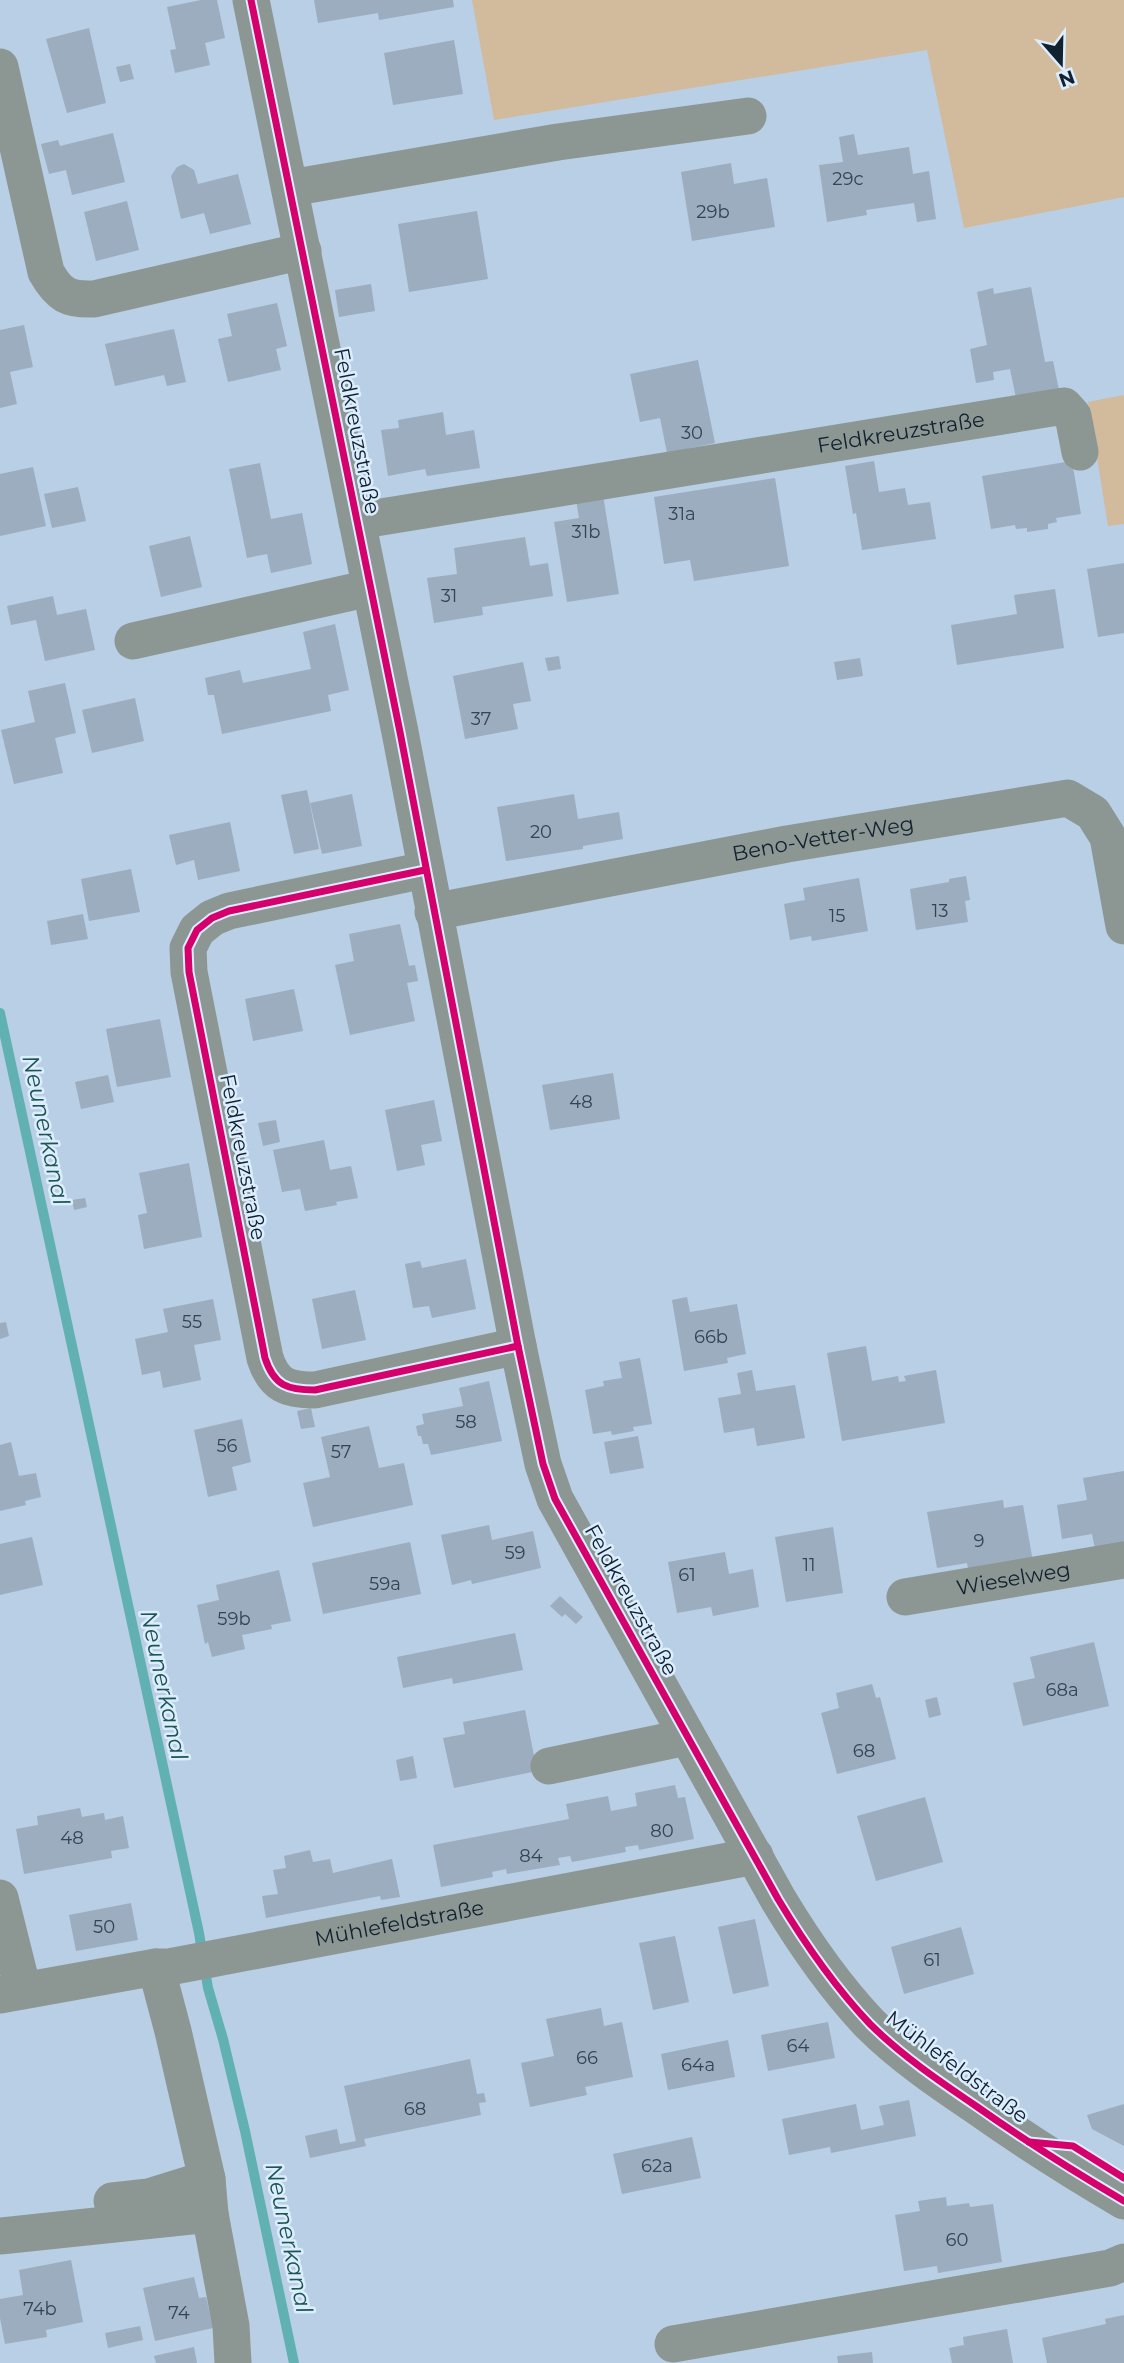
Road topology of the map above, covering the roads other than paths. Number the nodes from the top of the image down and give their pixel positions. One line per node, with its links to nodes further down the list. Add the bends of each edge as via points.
1 (251, 0): 4 (street, Feldkreuzstraße)
2 (0, 67): 5 (street, via 46,272 63,295 94,299)
3 (748, 116): 4 (street, via 558,142)
4 (290, 188): 5 (street, Feldkreuzstraße)
5 (303, 251): 7 (street, Feldkreuzstraße)
6 (1080, 452): 7 (street, Feldkreuzstraße, via 1073,416 1064,406)
7 (357, 521): 8 (street, Feldkreuzstraße)
8 (370, 588): 9 (street); 10 (street, Feldkreuzstraße)
9 (132, 641)
10 (425, 870): 11 (street, Feldkreuzstraße); 13 (street, Feldkreuzstraße, via 212,918 197,930 188,948 194,998 270,1372 279,1382 293,1390 315,1390)
11 (433, 912): 12 (street, Beno-Vetter-Weg, via 786,844 1068,798 1093,813 1108,837); 13 (street, Feldkreuzstraße)
12 (1124, 926)
13 (518, 1346): 16 (street, Feldkreuzstraße, via 542,1464 555,1499)
14 (1124, 1560): 15 (street, Wieselweg)
15 (905, 1597)
16 (687, 1737): 17 (street); 18 (street, Feldkreuzstraße)
17 (549, 1766)
18 (755, 1856): 20 (street, Mühlefeldstraße); 23 (street, Mühlefeldstraße, via 809,1948 871,2025 949,2088 1052,2159)
19 (0, 1898): 21 (street)
20 (162, 1967): 21 (street, Mühlefeldstraße); 22 (street)
21 (11, 1992)
22 (208, 2196): 24 (street, via 149,2196); 25 (street); 28 (street)
23 (1124, 2201)
24 (0, 2215)
25 (0, 2236)
26 (1124, 2262): 27 (street)
27 (673, 2344)
28 (233, 2363)

